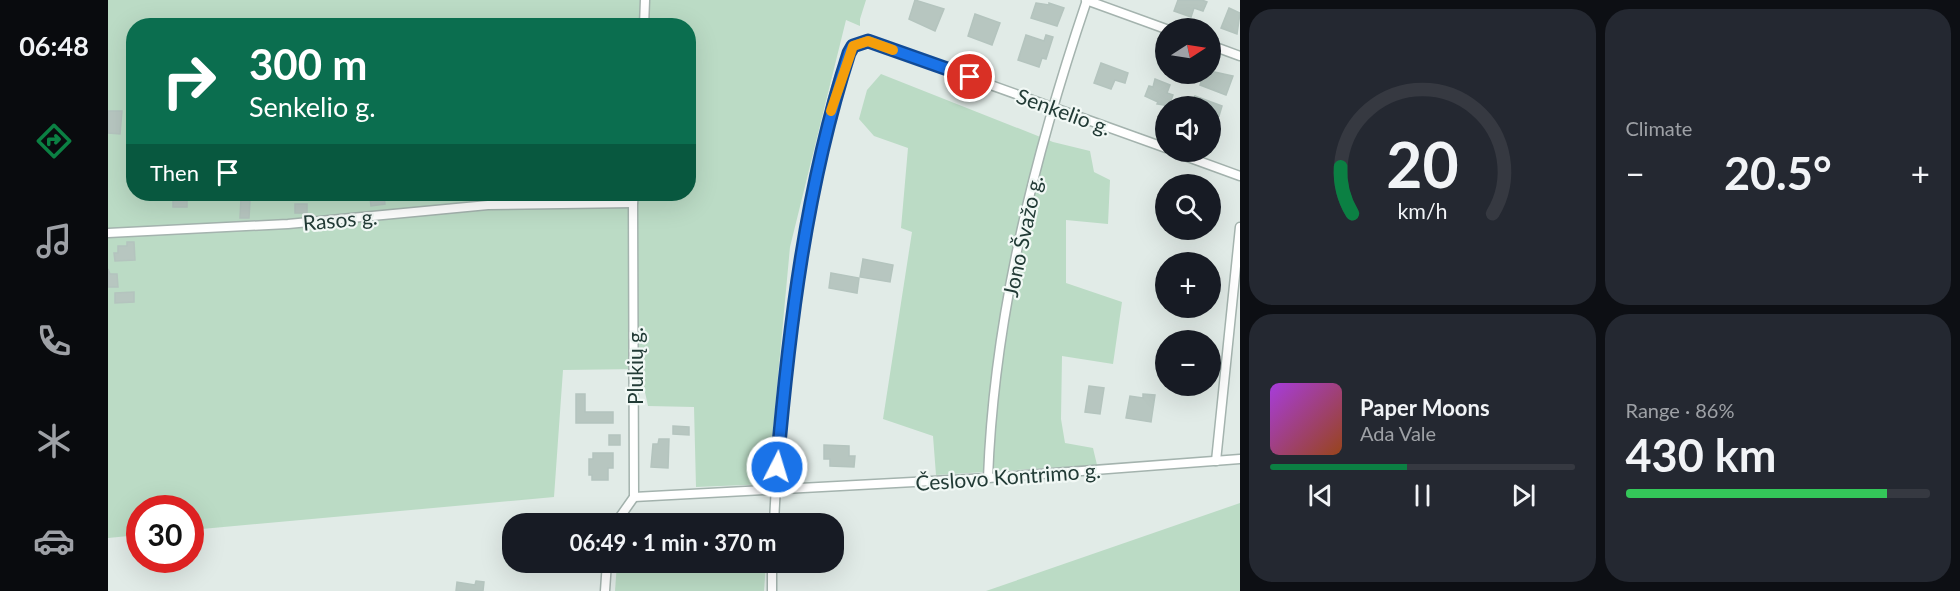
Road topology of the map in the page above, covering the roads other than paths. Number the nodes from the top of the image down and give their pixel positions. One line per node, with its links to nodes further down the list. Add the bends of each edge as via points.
1 (645, 0): 3 (street)
2 (1087, 0): 4 (street); 7 (street, Jono Švažo g.)
3 (644, 18)
4 (1155, 25)
5 (1221, 49): 6 (street)
6 (1240, 56)
7 (1052, 106): 8 (street, Senkelio g.); 16 (street, Jono Švažo g., via 1010,293 990,421); 17 (street, Senkelio g., via 868,41 860,42 849,53 829,117 798,275 787,347)
8 (1155, 144)
9 (1202, 162): 10 (street)
10 (1240, 176)
11 (633, 203): 13 (street, Rasos g., via 489,205 288,224); 18 (street, Plukių g.)
12 (1240, 227): 15 (street)
13 (108, 233)
14 (1240, 459): 15 (street, Česlovo Kontrimo g.)
15 (1216, 461): 16 (street, Česlovo Kontrimo g.)
16 (987, 478): 17 (street, Česlovo Kontrimo g.)
17 (775, 491): 18 (street, Česlovo Kontrimo g.); 20 (street)
18 (634, 497): 19 (street)
19 (623, 513)
20 (774, 513)
21 (606, 573): 23 (street)
22 (772, 573): 24 (street)
23 (605, 591)
24 (772, 591)

